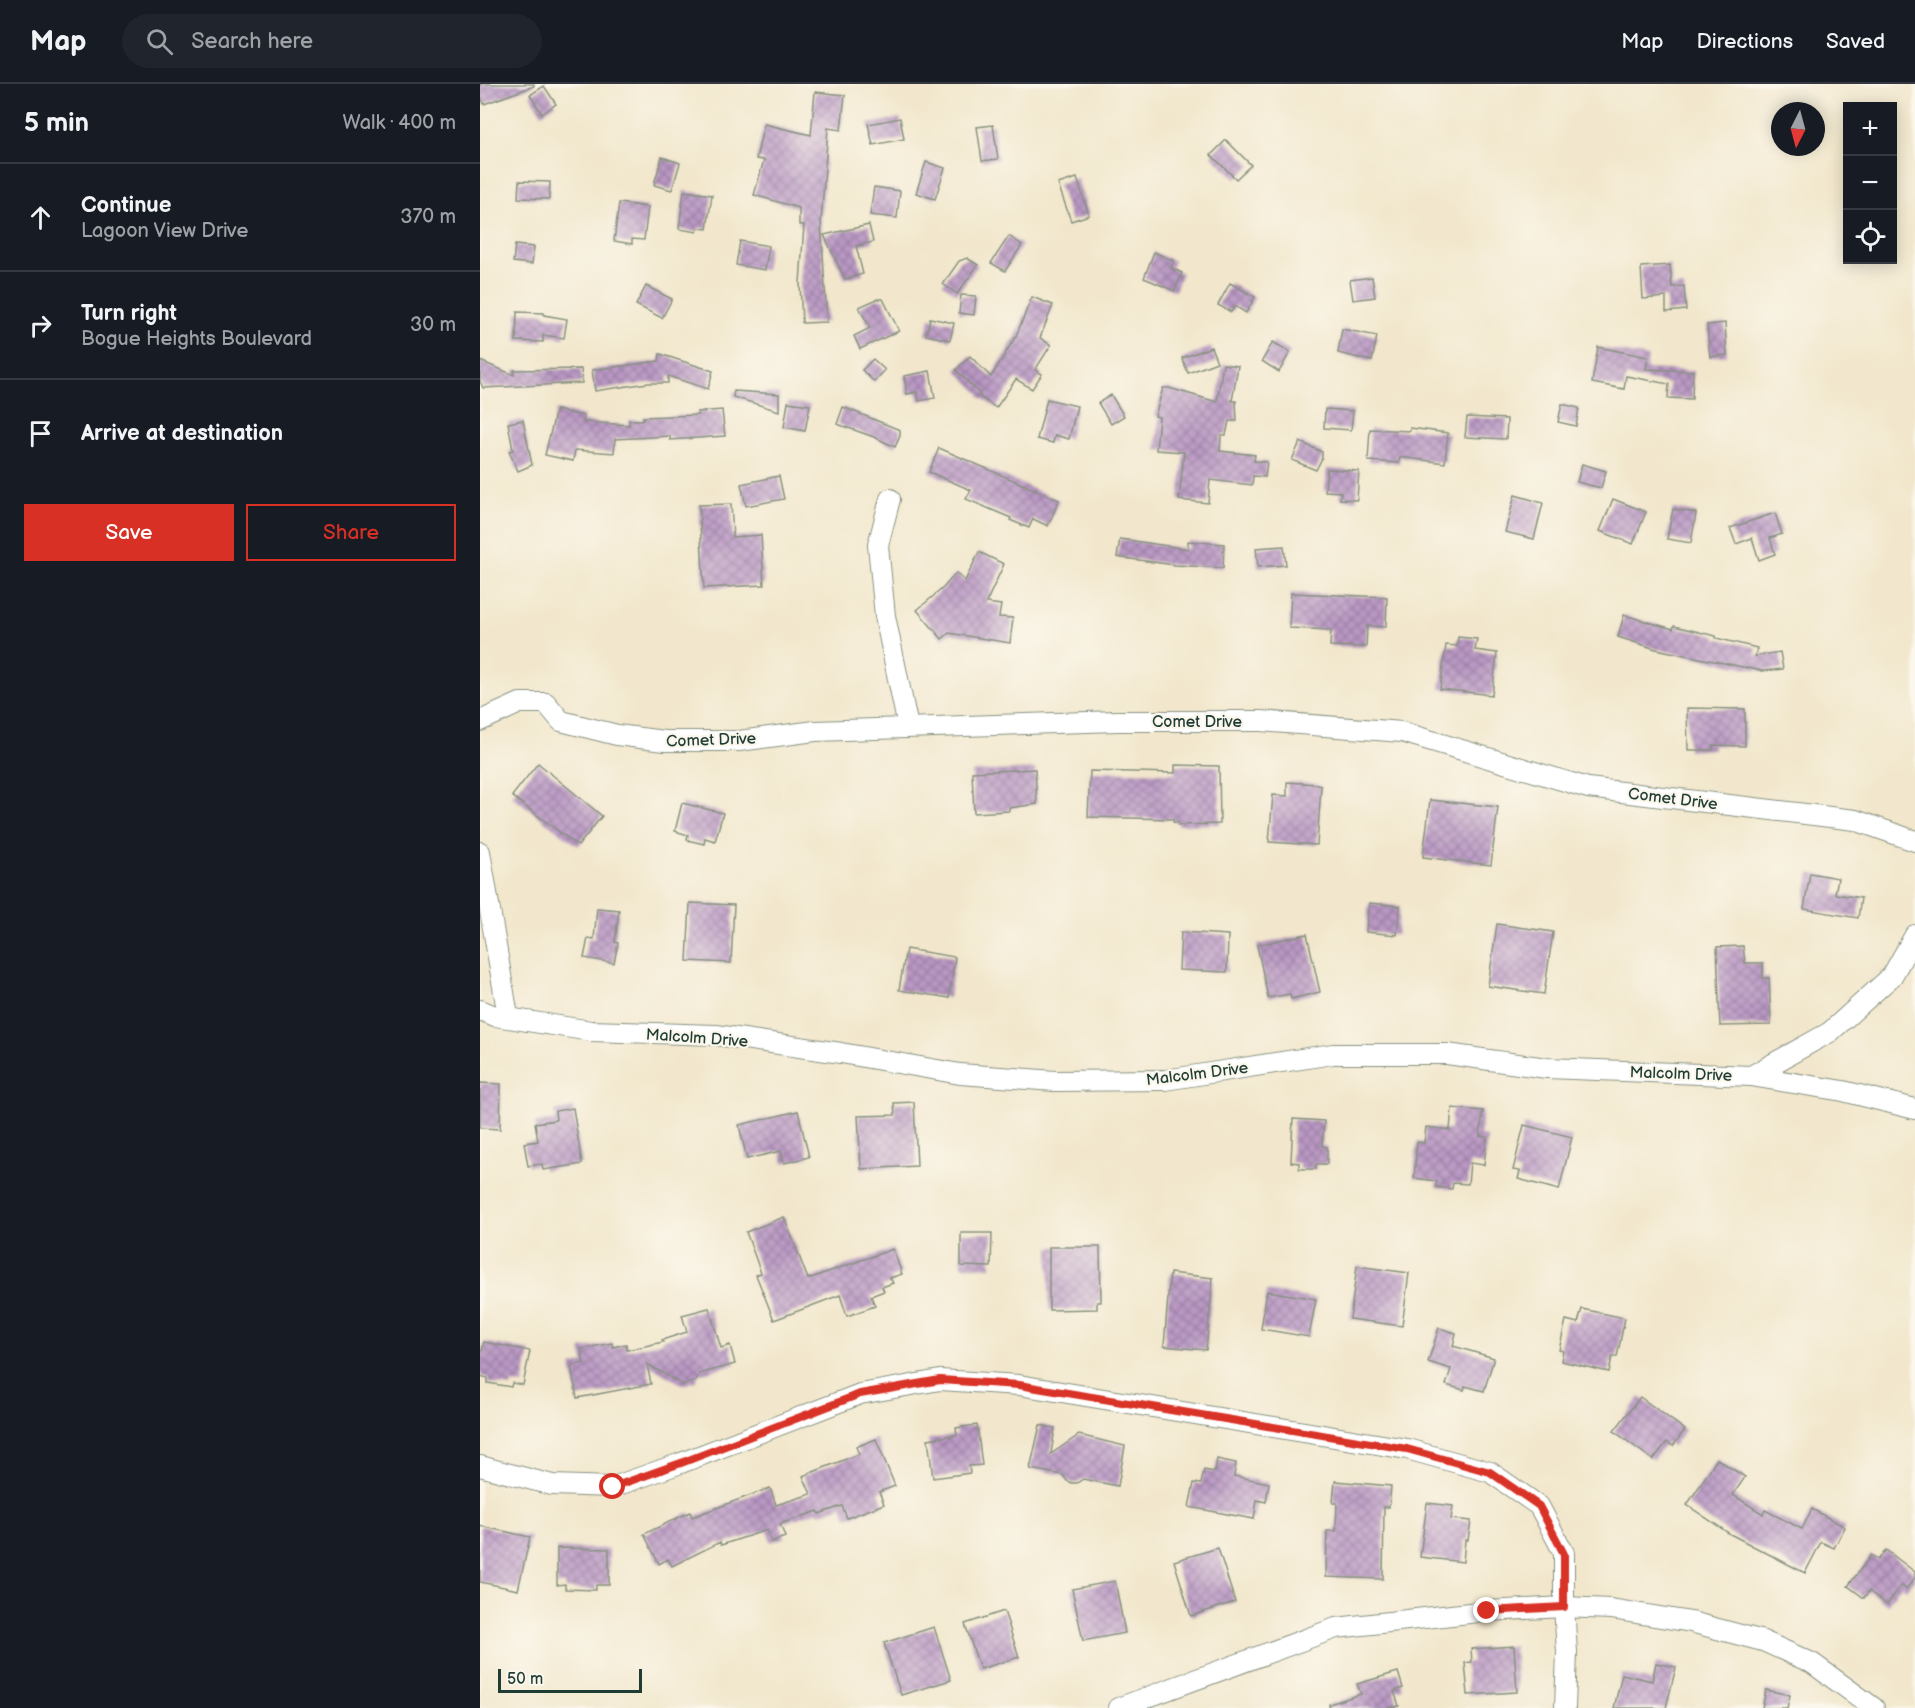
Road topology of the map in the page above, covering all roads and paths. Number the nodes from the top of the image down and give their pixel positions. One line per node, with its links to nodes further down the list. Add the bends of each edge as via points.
1 (890, 499): 3 (street, via 878,545 885,616)
2 (480, 721): 3 (street, Comet Drive, via 520,703 546,703 561,721 616,735 664,741 739,741 815,731)
3 (908, 727): 4 (street, Comet Drive, via 1261,721 1402,732 1588,788 1855,820)
4 (1915, 841)
5 (480, 852): 8 (street)
6 (1915, 935): 9 (street, via 1892,976 1830,1032)
7 (480, 1010): 8 (street, Malcolm Drive)
8 (508, 1016): 9 (street, Malcolm Drive, via 591,1031 716,1035 960,1074 1055,1081 1166,1080 1333,1054 1447,1054 1547,1068)
9 (1751, 1076): 10 (street, Malcolm Drive, via 1843,1091)
10 (1915, 1109)
11 (480, 1466): 12 (street, via 552,1485 613,1487 860,1394 940,1380 1019,1385 1407,1449 1490,1472 1539,1506 1564,1554)
12 (1564, 1607): 13 (street, via 1487,1611 1336,1628); 14 (street); 15 (street, via 1611,1609 1691,1622 1763,1641 1812,1663)
13 (1118, 1708)
14 (1565, 1708)
15 (1875, 1708)

